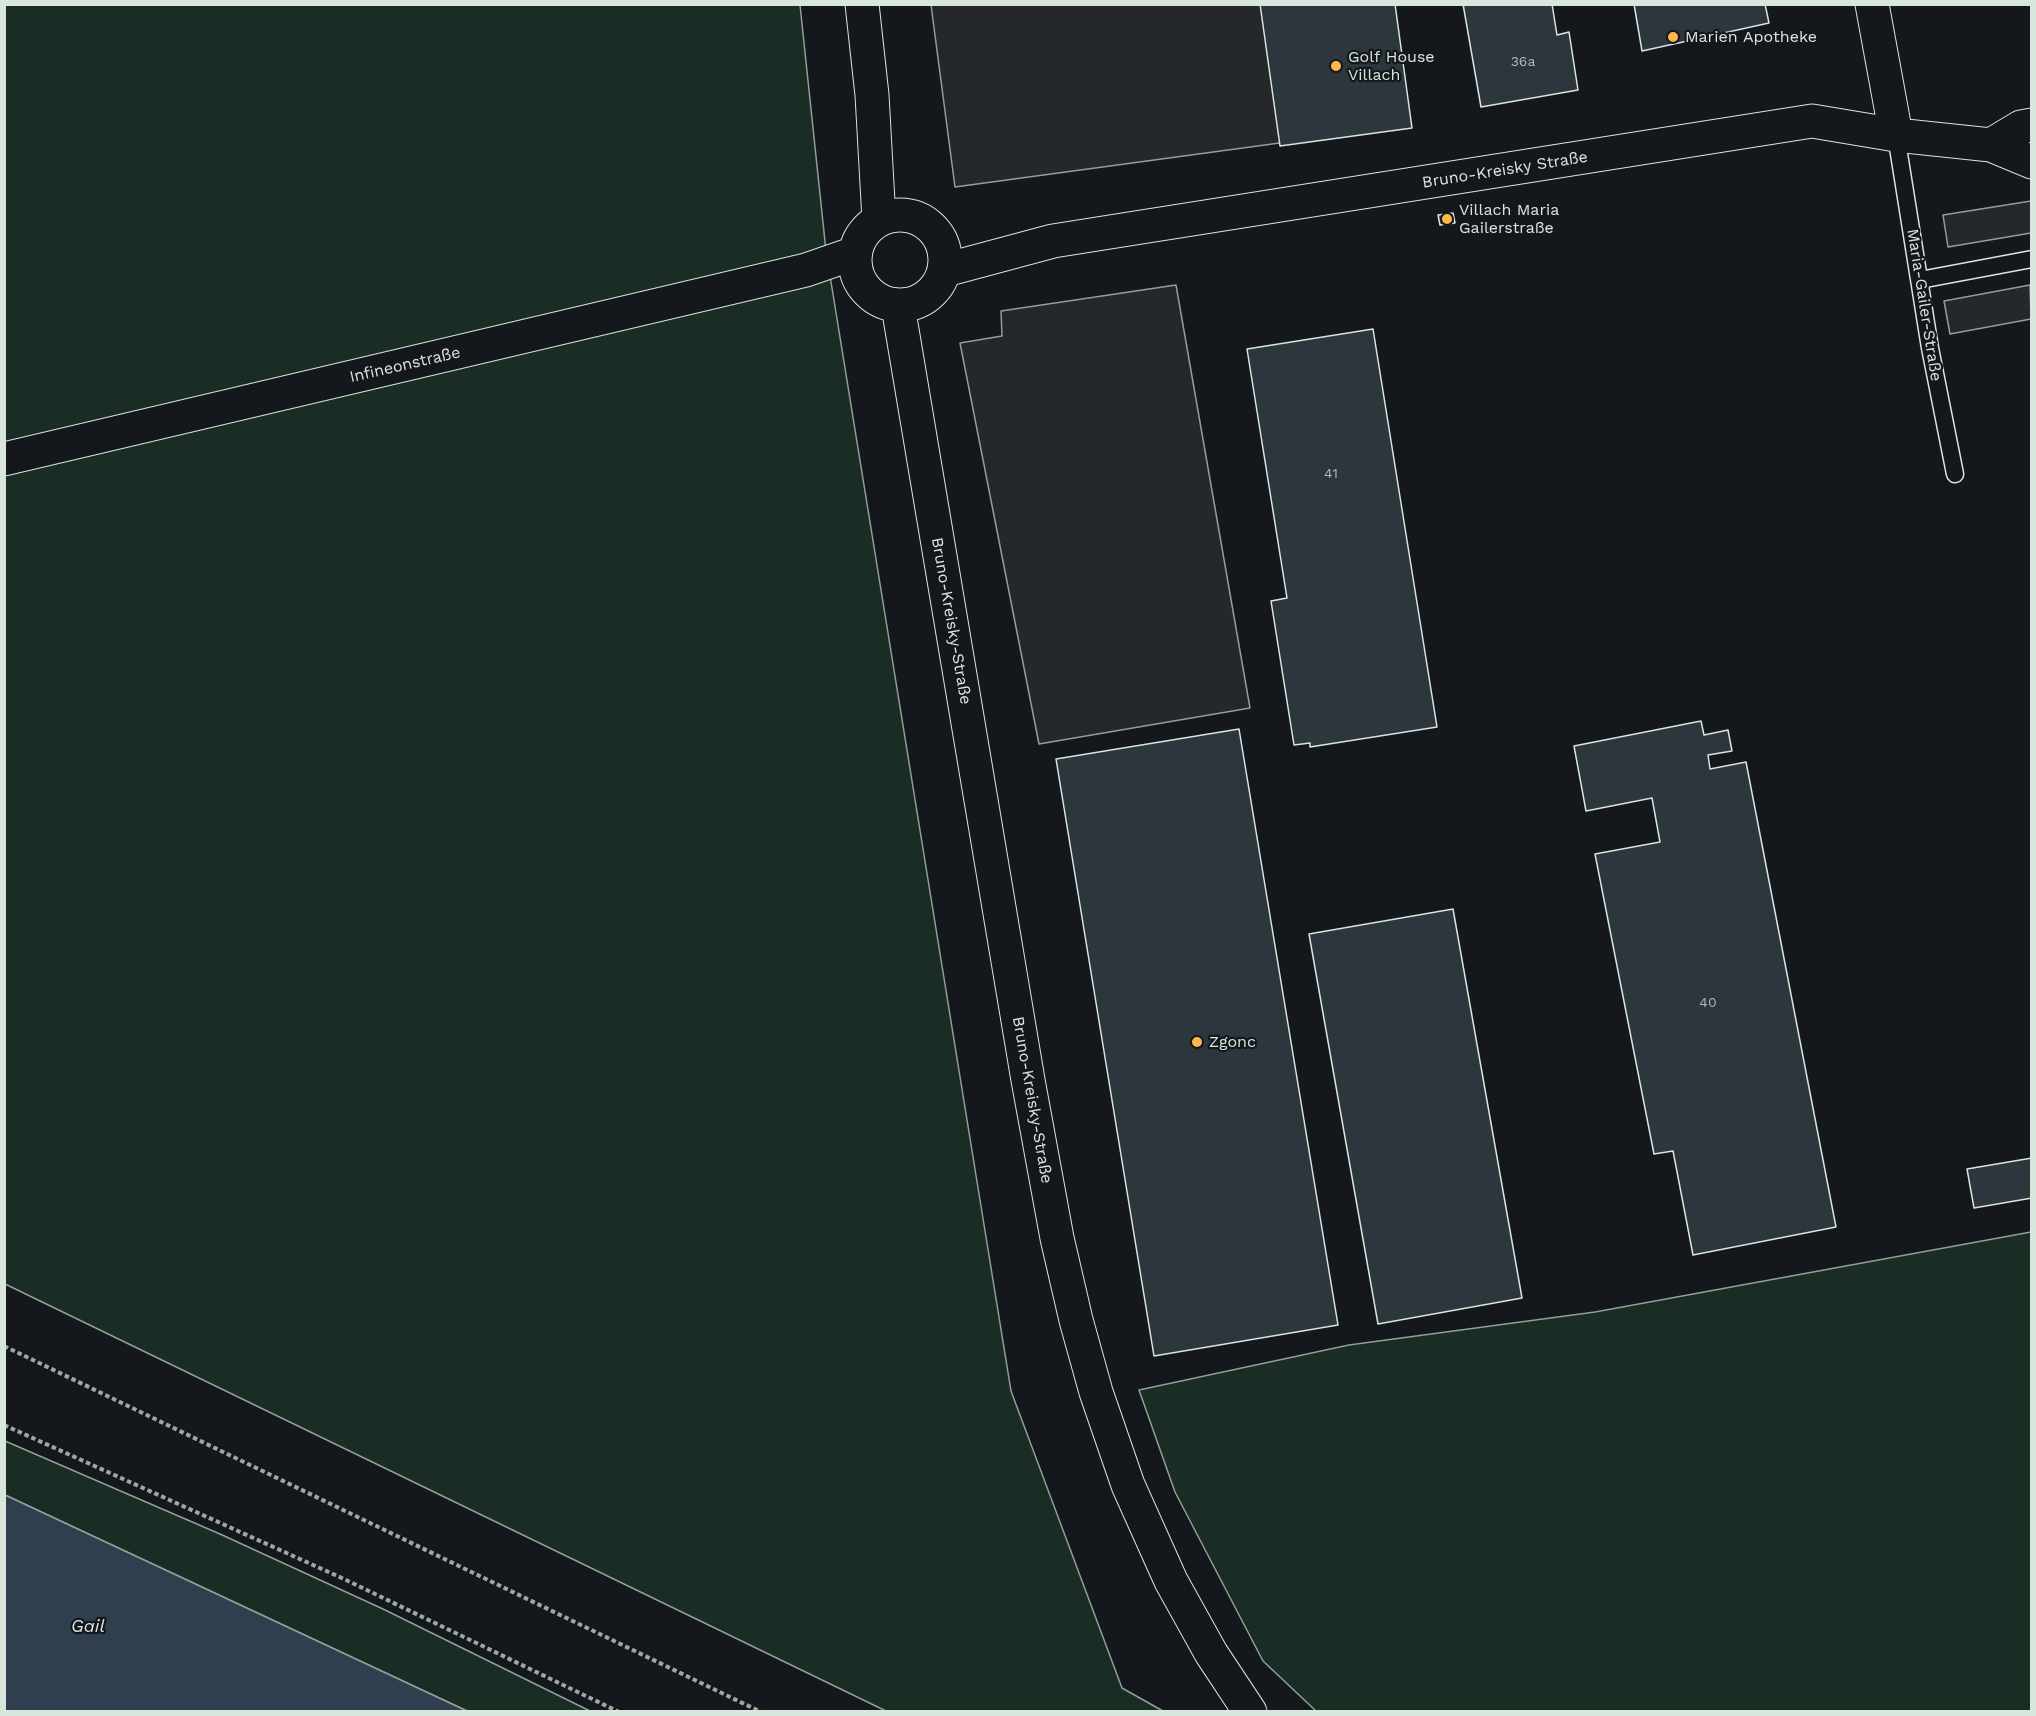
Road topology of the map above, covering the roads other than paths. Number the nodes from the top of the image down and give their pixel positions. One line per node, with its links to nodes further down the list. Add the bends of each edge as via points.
1 (862, 4): 7 (street)
2 (1872, 4): 4 (street, Maria-Gailer-Straße)
3 (2031, 125): 5 (street)
4 (1896, 135): 5 (street); 8 (street, Bruno-Kreisky Straße, via 1812,121); 11 (lane, Maria-Gailer-Straße)
5 (1991, 145): 6 (street)
6 (2031, 162)
7 (891, 217): 8 (street, via 921,220 934,230); 10 (street, via 859,240)
8 (944, 258): 12 (street, via 930,294)
9 (2031, 259): 11 (lane)
10 (857, 265): 12 (street, via 868,292 881,302); 13 (street, Infineonstraße, via 806,270)
11 (1920, 280): 14 (lane, Maria-Gailer-Straße)
12 (908, 304): 15 (street, Bruno-Kreisky-Straße, via 923,454 1030,1091 1076,1320 1096,1392 1133,1495 1171,1581)
13 (4, 459)
14 (1955, 474)
15 (1250, 1712)

